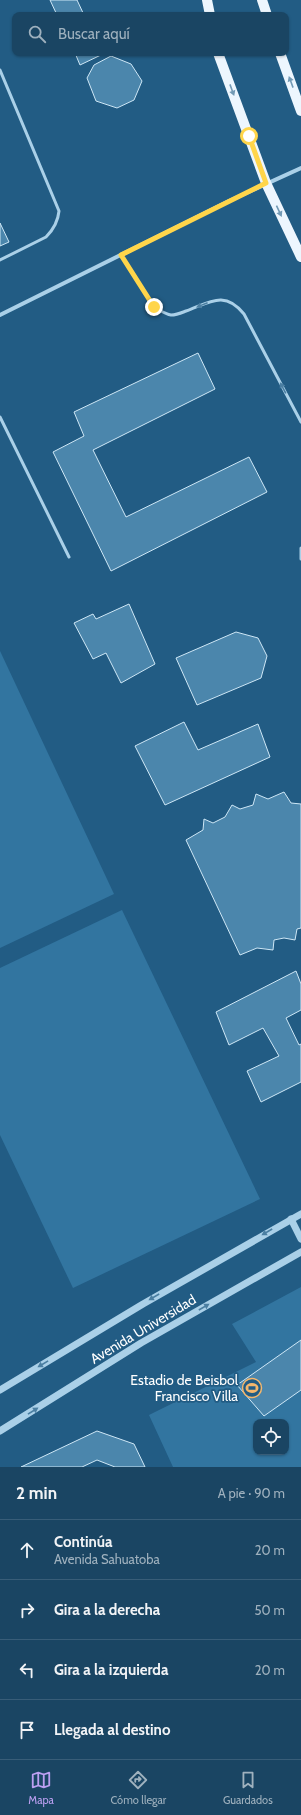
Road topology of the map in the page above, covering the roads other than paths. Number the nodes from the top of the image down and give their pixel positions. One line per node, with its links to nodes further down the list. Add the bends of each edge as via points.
1 (207, 0): 3 (main road)
2 (262, 0): 4 (main road)
3 (209, 12)
4 (266, 12)
5 (219, 56): 10 (main road, one-way to 10)
6 (281, 56): 8 (main road, one-way to 6)
7 (0, 70): 13 (lane, via 59,211 58,220 46,237)
8 (301, 111)
9 (301, 168): 10 (street)
10 (266, 183): 11 (street); 12 (main road, one-way to 12)
11 (121, 255): 14 (street); 16 (lane, one-way to 11, via 238,306 227,300 216,299 177,315 163,312 154,307)
12 (301, 257)
13 (0, 260)
14 (0, 315)
15 (0, 417): 18 (lane)
16 (301, 422)
17 (301, 548): 19 (lane)
18 (69, 556)
19 (301, 559)
20 (301, 1214): 21 (street, Avenida Universidad)
21 (291, 1218): 22 (street); 24 (street, Avenida Universidad, one-way to 24)
22 (301, 1239)
23 (301, 1252): 25 (street, Avenida Universidad, one-way to 23, via 141,1343)
24 (0, 1390)
25 (0, 1431)

